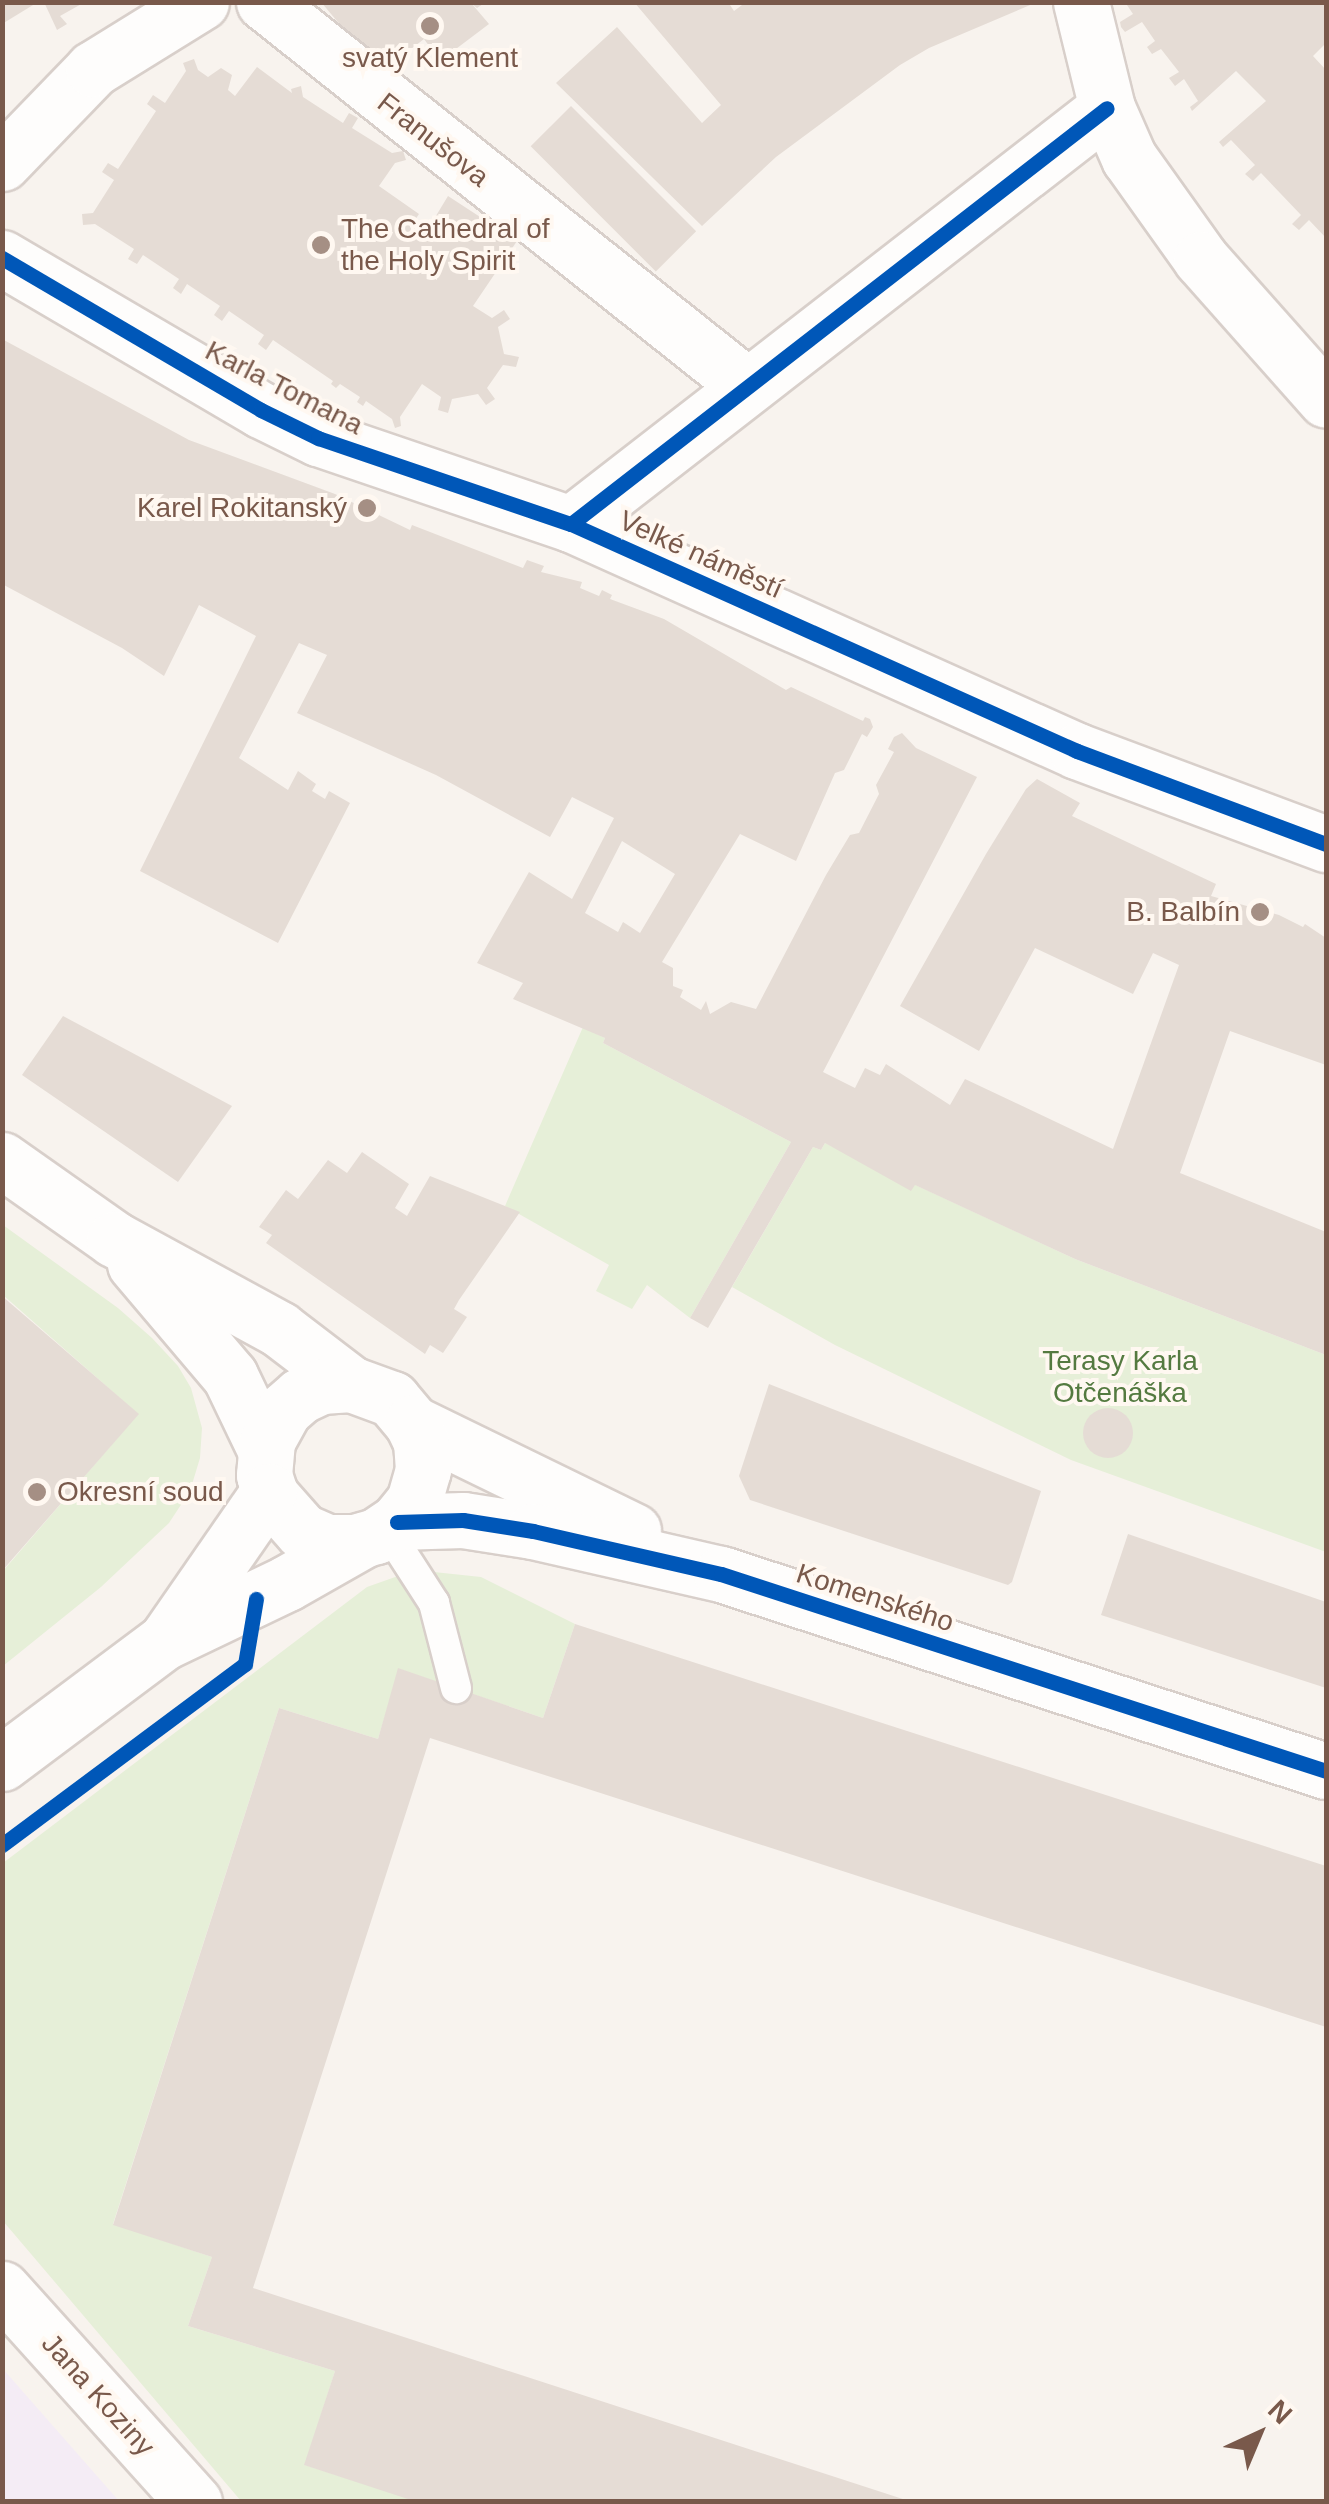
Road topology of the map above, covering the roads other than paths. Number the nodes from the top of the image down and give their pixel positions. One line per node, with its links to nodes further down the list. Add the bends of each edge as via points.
1 (201, 2): 5 (street, via 93,69)
2 (264, 2): 7 (street, Franušova)
3 (1081, 2): 4 (street)
4 (1107, 108): 7 (street, Velké náměstí); 8 (street, via 1167,217)
5 (2, 163)
6 (23, 271): 9 (street, Karla Tomana, via 318,438)
7 (746, 385): 9 (street, Velké náměstí)
8 (1326, 400)
9 (571, 524): 10 (street, Velké náměstí, via 1077,751)
10 (1326, 844)
11 (2, 1160): 12 (street, Komenského)
12 (114, 1238): 13 (street, Komenského, via 279,1329); 15 (street, Komenského, via 230,1376)
13 (351, 1384): 14 (street, Komenského, via 392,1400); 15 (street, via 321,1386 289,1405 272,1428)
14 (412, 1423): 16 (street, via 423,1470 416,1496); 17 (street, Komenského)
15 (267, 1470): 16 (street, via 278,1510 302,1532 327,1542); 18 (street)
16 (382, 1531): 17 (street, Komenského, via 463,1520); 18 (street); 19 (lane, via 434,1602)
17 (721, 1574): 21 (street, Komenského)
18 (164, 1642): 20 (street)
19 (456, 1688)
20 (2, 1762)
21 (1326, 1770)
22 (2, 2289): 23 (street, Jana Koziny)
23 (194, 2502)

